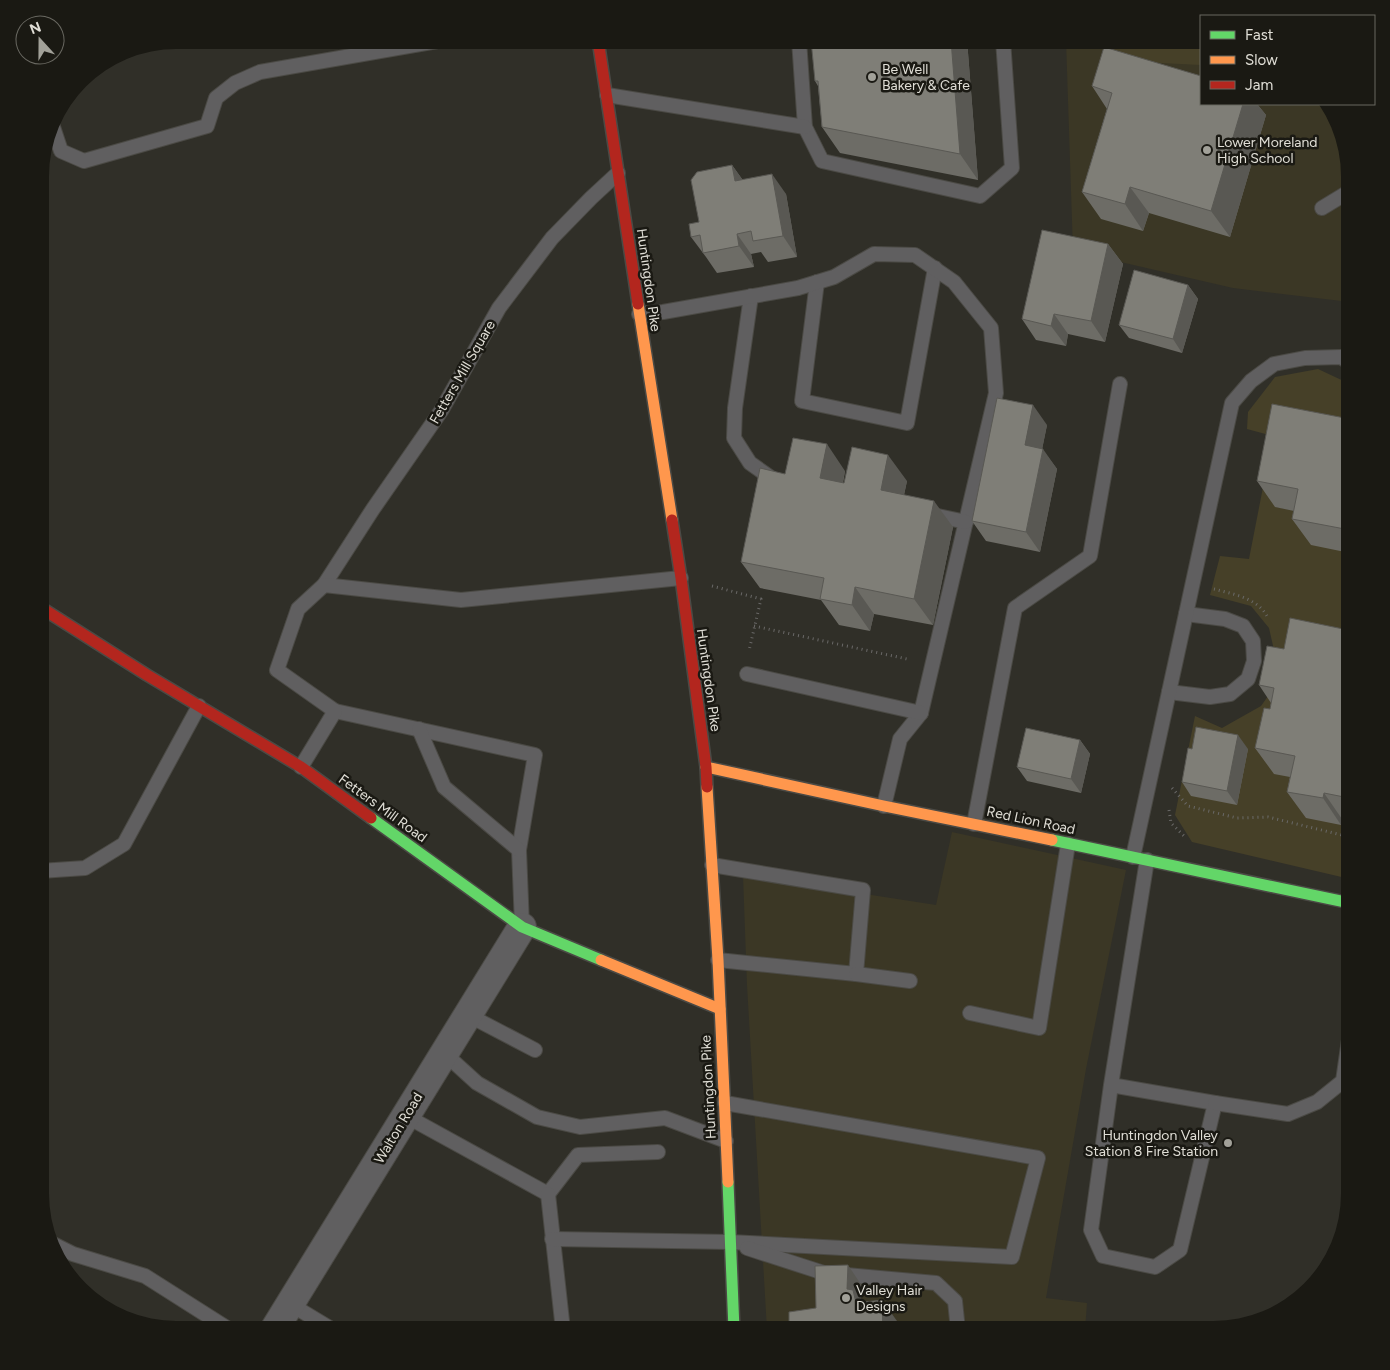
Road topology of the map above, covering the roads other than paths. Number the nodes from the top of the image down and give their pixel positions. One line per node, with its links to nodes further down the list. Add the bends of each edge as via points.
1 (390, 49): 7 (lane, via 260,72 235,83 216,98 207,126 84,161 61,151)
2 (599, 49): 5 (main road, Huntingdon Pike)
3 (800, 49): 6 (lane)
4 (1004, 49): 6 (lane, via 1012,168 980,196 822,161)
5 (607, 95): 6 (lane); 8 (main road, Huntingdon Pike)
6 (805, 128)
7 (56, 135)
8 (618, 173): 14 (main road, Huntingdon Pike); 21 (lane, Fetters Mill Square, via 552,238 499,308 441,410)
9 (1341, 196): 10 (lane)
10 (1322, 208)
11 (935, 268): 12 (lane, via 915,255 874,254 834,277); 12 (lane, via 907,423 802,401); 19 (lane, via 954,282 991,328 996,393)
12 (817, 282): 13 (lane)
13 (752, 296): 14 (lane); 17 (lane, via 735,408 734,438 750,463 775,480)
14 (638, 314): 20 (main road, Huntingdon Pike)
15 (1341, 357): 23 (lane, via 1305,358 1274,364 1251,380 1232,403)
16 (1120, 384): 33 (lane, via 1090,556 1015,608)
17 (791, 484)
18 (920, 512): 19 (lane)
19 (966, 522): 28 (lane)
20 (681, 578): 21 (lane, via 461,600); 31 (main road, Huntingdon Pike)
21 (324, 585): 27 (lane, Fetters Mill Square, via 298,609 277,670)
22 (49, 613): 26 (main road, Fetters Mill Road)
23 (1186, 614): 25 (lane); 25 (lane, via 1225,619 1244,626 1253,641 1254,661 1248,679 1230,694 1210,697)
24 (747, 674): 28 (lane)
25 (1169, 692): 36 (lane)
26 (199, 706): 30 (main road, Fetters Mill Road); 38 (lane, via 124,844 86,868)
27 (335, 711): 29 (lane); 30 (lane)
28 (921, 713): 32 (lane, via 900,739)
29 (419, 729): 35 (lane, via 444,787); 35 (lane, via 534,755)
30 (300, 767): 40 (main road, Fetters Mill Road)
31 (706, 767): 32 (main road, Red Lion Road); 37 (main road, Huntingdon Pike)
32 (884, 806): 33 (main road, Red Lion Road)
33 (974, 824): 34 (main road, Red Lion Road)
34 (1068, 844): 36 (main road, Red Lion Road); 45 (lane, via 1039,1028)
35 (519, 850): 40 (lane)
36 (1140, 858): 39 (main road, Red Lion Road); 50 (lane)
37 (712, 865): 41 (main road, Huntingdon Pike); 42 (lane, via 863,890)
38 (49, 870)
39 (1341, 901)
40 (522, 927): 44 (main road, Fetters Mill Road); 46 (street, Walton Road)
41 (718, 960): 42 (lane); 44 (main road, Huntingdon Pike)
42 (856, 974): 43 (lane)
43 (910, 981)
44 (720, 1009): 51 (main road, Huntingdon Pike)
45 (970, 1013)
46 (468, 1015): 47 (lane); 48 (street, Walton Road)
47 (535, 1050)
48 (444, 1053): 53 (street, Walton Road); 54 (lane, via 477,1083 537,1117 580,1128 665,1118)
49 (1341, 1083): 52 (lane, via 1317,1102 1288,1114)
50 (1112, 1085): 52 (lane); 52 (lane, via 1091,1230 1103,1256 1155,1267 1180,1250)
51 (725, 1103): 54 (main road, Huntingdon Pike); 58 (lane, via 1038,1158 1012,1257)
52 (1215, 1103)
53 (406, 1116): 56 (lane); 60 (street, Walton Road)
54 (726, 1141): 58 (main road, Huntingdon Pike)
55 (658, 1152): 56 (lane, via 578,1155)
56 (548, 1194): 57 (lane)
57 (552, 1238): 58 (lane); 64 (lane)
58 (730, 1242): 65 (main road, Huntingdon Pike); 66 (lane, via 824,1273 936,1283 956,1301)
59 (61, 1248): 61 (lane, via 145,1276)
60 (290, 1304): 62 (street, Walton Road); 63 (lane)
61 (216, 1321)
62 (280, 1321)
63 (318, 1321)
64 (561, 1321)
65 (734, 1321)
66 (957, 1321)

